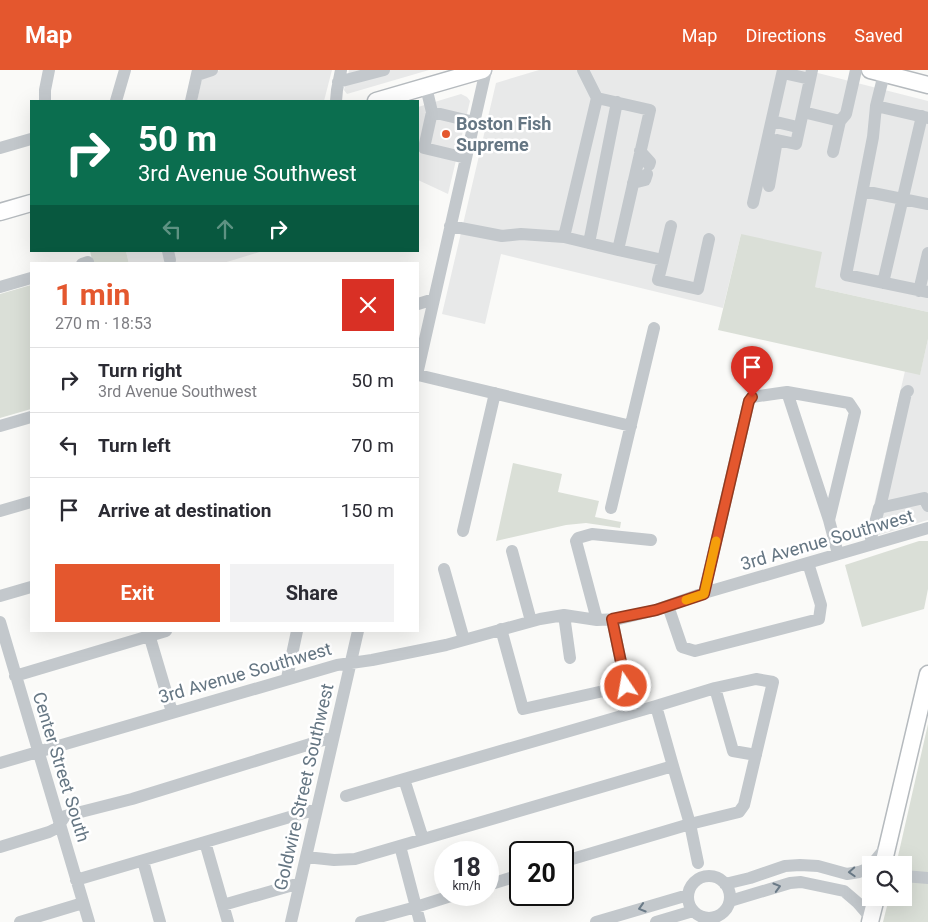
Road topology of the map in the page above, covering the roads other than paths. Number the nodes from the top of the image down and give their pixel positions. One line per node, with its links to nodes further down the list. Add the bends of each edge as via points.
1 (49, 70): 18 (street)
2 (125, 70): 19 (street)
3 (212, 70): 9 (street)
4 (384, 70): 10 (street)
5 (484, 70): 16 (main road); 30 (street)
6 (584, 70): 17 (street)
7 (856, 70): 29 (street, via 846,114)
8 (783, 71): 12 (street); 28 (street)
9 (197, 72): 20 (street)
10 (366, 72): 14 (street)
11 (877, 72): 13 (main road); 24 (street)
12 (811, 74): 26 (street)
13 (913, 75): 15 (main road)
14 (340, 76): 21 (street)
15 (928, 85)
16 (426, 87): 22 (main road); 25 (street)
17 (597, 98): 23 (street); 47 (street)
18 (45, 100)
19 (116, 100)
20 (190, 100)
21 (336, 100)
22 (380, 100)
23 (617, 102): 34 (street, via 650,110); 49 (street)
24 (876, 106): 27 (street); 39 (street)
25 (432, 112): 30 (street); 36 (street, via 424,148)
26 (802, 112): 29 (street); 38 (street, via 796,144 777,140)
27 (925, 117): 40 (street)
28 (772, 121): 31 (street); 42 (street)
29 (840, 121): 35 (street)
30 (474, 122): 36 (street)
31 (793, 126)
32 (30, 139): 33 (street)
33 (0, 148)
34 (640, 151): 37 (street); 37 (street, via 650,162 645,180)
35 (833, 152)
36 (466, 158): 45 (street)
37 (633, 183): 50 (street)
38 (769, 186)
39 (862, 191): 40 (street); 54 (street, via 846,275)
40 (902, 199): 43 (street); 54 (street)
41 (30, 202): 44 (main road)
42 (753, 204)
43 (928, 204)
44 (0, 212)
45 (450, 226): 47 (street, via 502,236); 57 (street)
46 (671, 226): 52 (street)
47 (564, 237): 49 (street)
48 (709, 239): 52 (street, via 698,289 658,280)
49 (589, 243): 50 (street)
50 (618, 250): 52 (street)
51 (928, 252): 56 (street)
52 (662, 260)
53 (30, 278): 55 (street)
54 (883, 283): 56 (street)
55 (0, 287)
56 (924, 291)
57 (434, 299): 58 (street); 60 (street)
58 (419, 304)
59 (654, 328): 67 (street)
60 (419, 366)
61 (419, 375): 63 (street)
62 (908, 391): 71 (street)
63 (495, 392): 67 (street); 75 (street)
64 (787, 392): 73 (street); 73 (street, via 849,403 855,412); 83 (street, via 752,397 749,401)
65 (30, 417): 66 (street)
66 (0, 426)
67 (631, 426): 70 (street)
68 (30, 502): 72 (street)
69 (928, 506): 71 (street, via 924,498)
70 (611, 508)
71 (880, 508): 77 (street, via 870,538)
72 (0, 511)
73 (829, 520): 79 (street)
74 (928, 528): 77 (street, 3rd Avenue Southwest)
75 (463, 531)
76 (651, 540): 88 (street, via 592,534 578,538 576,541)
77 (873, 544): 79 (street, 3rd Avenue Southwest)
78 (512, 550): 89 (street)
79 (838, 554): 80 (street, 3rd Avenue Southwest)
80 (808, 563): 83 (street, 3rd Avenue Southwest); 85 (street, via 821,605 819,619 695,651 682,647)
81 (444, 569): 95 (street)
82 (30, 587): 84 (street)
83 (704, 594): 85 (street, 3rd Avenue Southwest)
84 (0, 596)
85 (668, 606): 87 (street, 3rd Avenue Southwest)
86 (564, 616): 88 (street, 3rd Avenue Southwest); 89 (street, 3rd Avenue Southwest); 96 (street)
87 (612, 619): 88 (street, 3rd Avenue Southwest); 91 (street, via 626,686 523,709)
88 (597, 620)
89 (532, 621): 91 (street, 3rd Avenue Southwest)
90 (0, 622): 99 (street, Center Street South)
91 (502, 629): 95 (street, 3rd Avenue Southwest)
92 (298, 632): 100 (street)
93 (358, 632): 97 (street, Goldwire Street Southwest)
94 (148, 634): 99 (street); 103 (street)
95 (464, 640): 97 (street, 3rd Avenue Southwest)
96 (570, 658)
97 (351, 662): 100 (street, 3rd Avenue Southwest); 104 (street, Goldwire Street Southwest)
98 (928, 674): 116 (main road)
99 (15, 676): 105 (street, Center Street South)
100 (288, 678): 103 (street, 3rd Avenue Southwest)
101 (715, 688): 102 (street); 106 (street, via 733,751); 106 (street, via 756,679 773,682)
102 (656, 706): 108 (street); 109 (street)
103 (172, 712): 105 (street, 3rd Avenue Southwest)
104 (333, 738): 111 (street, Goldwire Street Southwest); 112 (street, via 65,816)
105 (38, 751): 107 (street, 3rd Avenue Southwest); 112 (street, Center Street South)
106 (756, 755): 113 (street, via 744,805 739,812)
107 (0, 763)
108 (673, 766): 113 (street); 114 (street)
109 (404, 779): 110 (street); 114 (street)
110 (346, 796)
111 (317, 809): 115 (street); 120 (street, Goldwire Street Southwest)
112 (60, 822): 118 (street, via 49,832); 128 (street, Center Street South)
113 (690, 824): 121 (street); 123 (street)
114 (423, 839): 117 (street)
115 (204, 842): 122 (street); 135 (street)
116 (888, 844): 119 (main road); 130 (street, one-way to 130, via 869,868 859,872 848,874 818,866 785,866)
117 (400, 846): 120 (street, via 355,859); 137 (street)
118 (0, 847)
119 (886, 856)
120 (306, 857): 129 (street, Goldwire Street Southwest)
121 (574, 858)
122 (143, 860): 128 (street); 143 (street)
123 (698, 863): 124 (street); 127 (street)
124 (710, 876): 127 (street); 130 (street)
125 (912, 877): 126 (street)
126 (928, 878)
127 (698, 879): 131 (street)
128 (76, 880): 134 (street, Center Street South)
129 (300, 883): 135 (street); 145 (street, Goldwire Street Southwest)
130 (726, 884): 133 (street)
131 (688, 895): 138 (street, via 688,904); 148 (street, one-way to 148)
132 (434, 901): 137 (street)
133 (730, 901): 139 (street, via 724,913); 140 (street, one-way to 140, via 801,882 844,891 858,902)
134 (83, 903): 141 (street); 142 (street, Center Street South)
135 (223, 905): 144 (street)
136 (874, 906): 140 (main road)
137 (416, 907): 146 (street); 147 (street)
138 (693, 911): 139 (street); 149 (street)
139 (711, 920)
140 (871, 920)
141 (20, 922)
142 (88, 922)
143 (160, 922)
144 (228, 922)
145 (291, 922)
146 (361, 922)
147 (420, 922)
148 (596, 922)
149 (656, 922)

